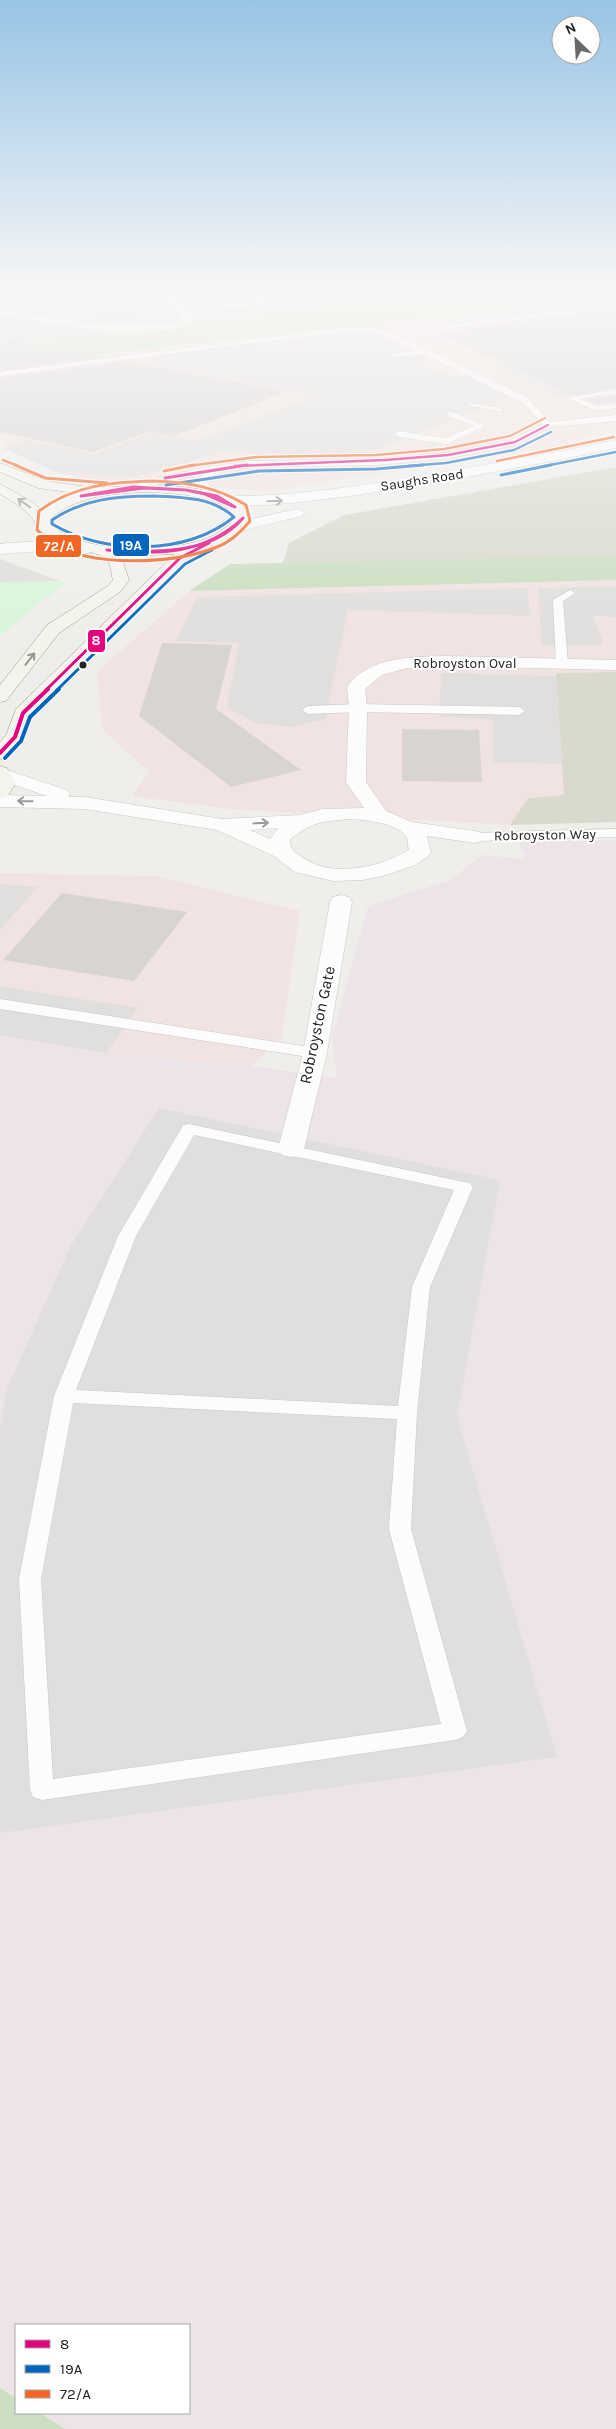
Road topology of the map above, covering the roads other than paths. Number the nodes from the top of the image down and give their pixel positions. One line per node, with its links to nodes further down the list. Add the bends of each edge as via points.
1 (529, 404): 8 (lane)
2 (569, 404): 4 (lane, via 596,409)
3 (472, 405): 5 (lane)
4 (616, 406)
5 (500, 410)
6 (450, 414): 9 (lane, via 482,426 447,441)
7 (616, 418): 8 (lane)
8 (548, 425): 13 (lane, via 512,443 445,456)
9 (399, 434)
10 (616, 444): 16 (street, Saughs Road, one-way to 10, via 276,502 313,498 507,466)
11 (616, 458): 18 (street, Saughs Road, via 296,513)
12 (0, 467): 15 (main road, via 43,485)
13 (226, 468): 15 (lane); 16 (lane, via 202,480 207,491)
14 (0, 488): 17 (main road, one-way to 14, via 29,506)
15 (117, 489): 16 (main road, via 187,490); 17 (main road, via 80,496 52,508 44,516)
16 (222, 499): 18 (main road, via 240,510 243,518)
17 (43, 525): 20 (street, via 22,539); 22 (main road, via 55,537)
18 (239, 526): 19 (main road, via 230,534)
19 (209, 542): 22 (main road, via 166,550); 30 (main road, via 180,558 23,713 15,737)
20 (0, 545)
21 (0, 549): 22 (street, via 49,546)
22 (95, 549): 26 (main road, one-way to 22, via 53,629 114,589 121,580 115,559)
23 (570, 594): 24 (lane, via 558,600)
24 (562, 664): 25 (street, Robroyston Oval); 27 (street, Robroyston Oval, via 407,663 376,671 356,687)
25 (616, 665)
26 (0, 697)
27 (358, 708): 28 (lane); 29 (lane); 32 (street, Robroyston Oval)
28 (308, 710)
29 (519, 711)
30 (0, 752)
31 (1, 780): 34 (street)
32 (356, 782): 35 (street); 36 (street)
33 (0, 801): 34 (street, one-way to 33)
34 (85, 802): 38 (street)
35 (323, 815): 36 (street, via 350,812); 37 (street)
36 (379, 816): 39 (street)
37 (301, 821): 38 (street, one-way to 37); 42 (street, via 282,835)
38 (222, 825): 42 (street)
39 (408, 827): 41 (street); 43 (street, via 417,836)
40 (616, 833): 41 (lane, Robroyston Way)
41 (475, 836): 43 (street)
42 (282, 852): 44 (street, via 302,866)
43 (420, 853): 45 (street, via 404,864)
44 (323, 872): 45 (street); 46 (street)
45 (378, 872): 46 (street)
46 (341, 902): 48 (street, Robroyston Gate)
47 (0, 1004): 48 (lane)
48 (315, 1054): 49 (street, Robroyston Gate)
49 (292, 1149): 50 (lane, via 189,1129 127,1236); 51 (lane, via 464,1187 420,1287)
50 (64, 1396): 51 (lane); 51 (lane, via 30,1579 42,1790 455,1731 400,1529)
51 (407, 1413)

